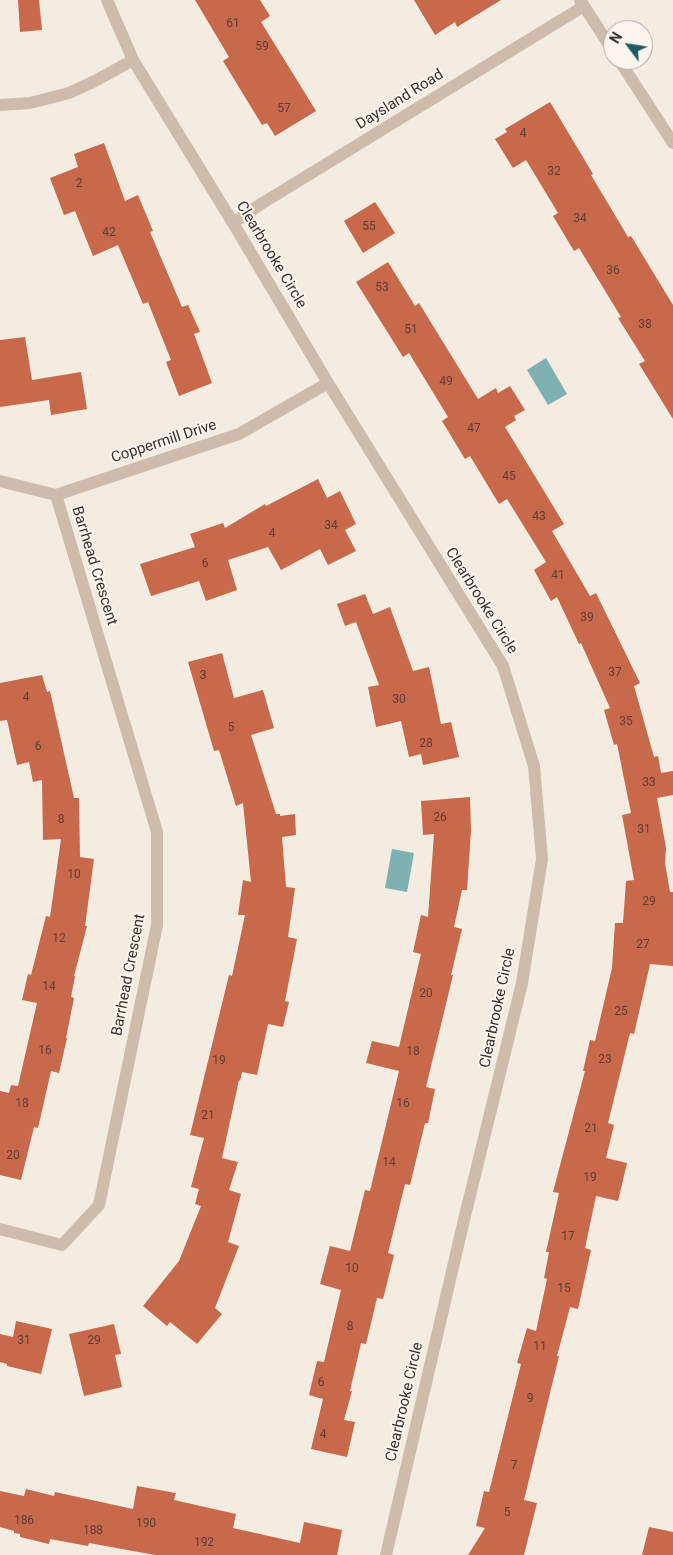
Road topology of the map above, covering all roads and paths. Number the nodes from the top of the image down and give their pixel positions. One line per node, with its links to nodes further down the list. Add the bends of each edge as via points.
1 (107, 0): 4 (street, Clearbrooke Circle)
2 (582, 3): 3 (street); 8 (street, Daysland Road)
3 (603, 36)
4 (133, 60): 6 (street, via 69,93 30,103); 8 (street, Clearbrooke Circle)
5 (626, 70): 7 (street)
6 (0, 105)
7 (673, 143)
8 (233, 223): 9 (street, Clearbrooke Circle)
9 (328, 383): 11 (street, Coppermill Drive, via 239,434); 13 (street, Clearbrooke Circle, via 503,666 534,766 542,859 522,983)
10 (0, 481): 11 (street)
11 (56, 494): 12 (street, Barrhead Crescent, via 157,832 158,925 99,1205 62,1245)
12 (0, 1229)
13 (386, 1555)

